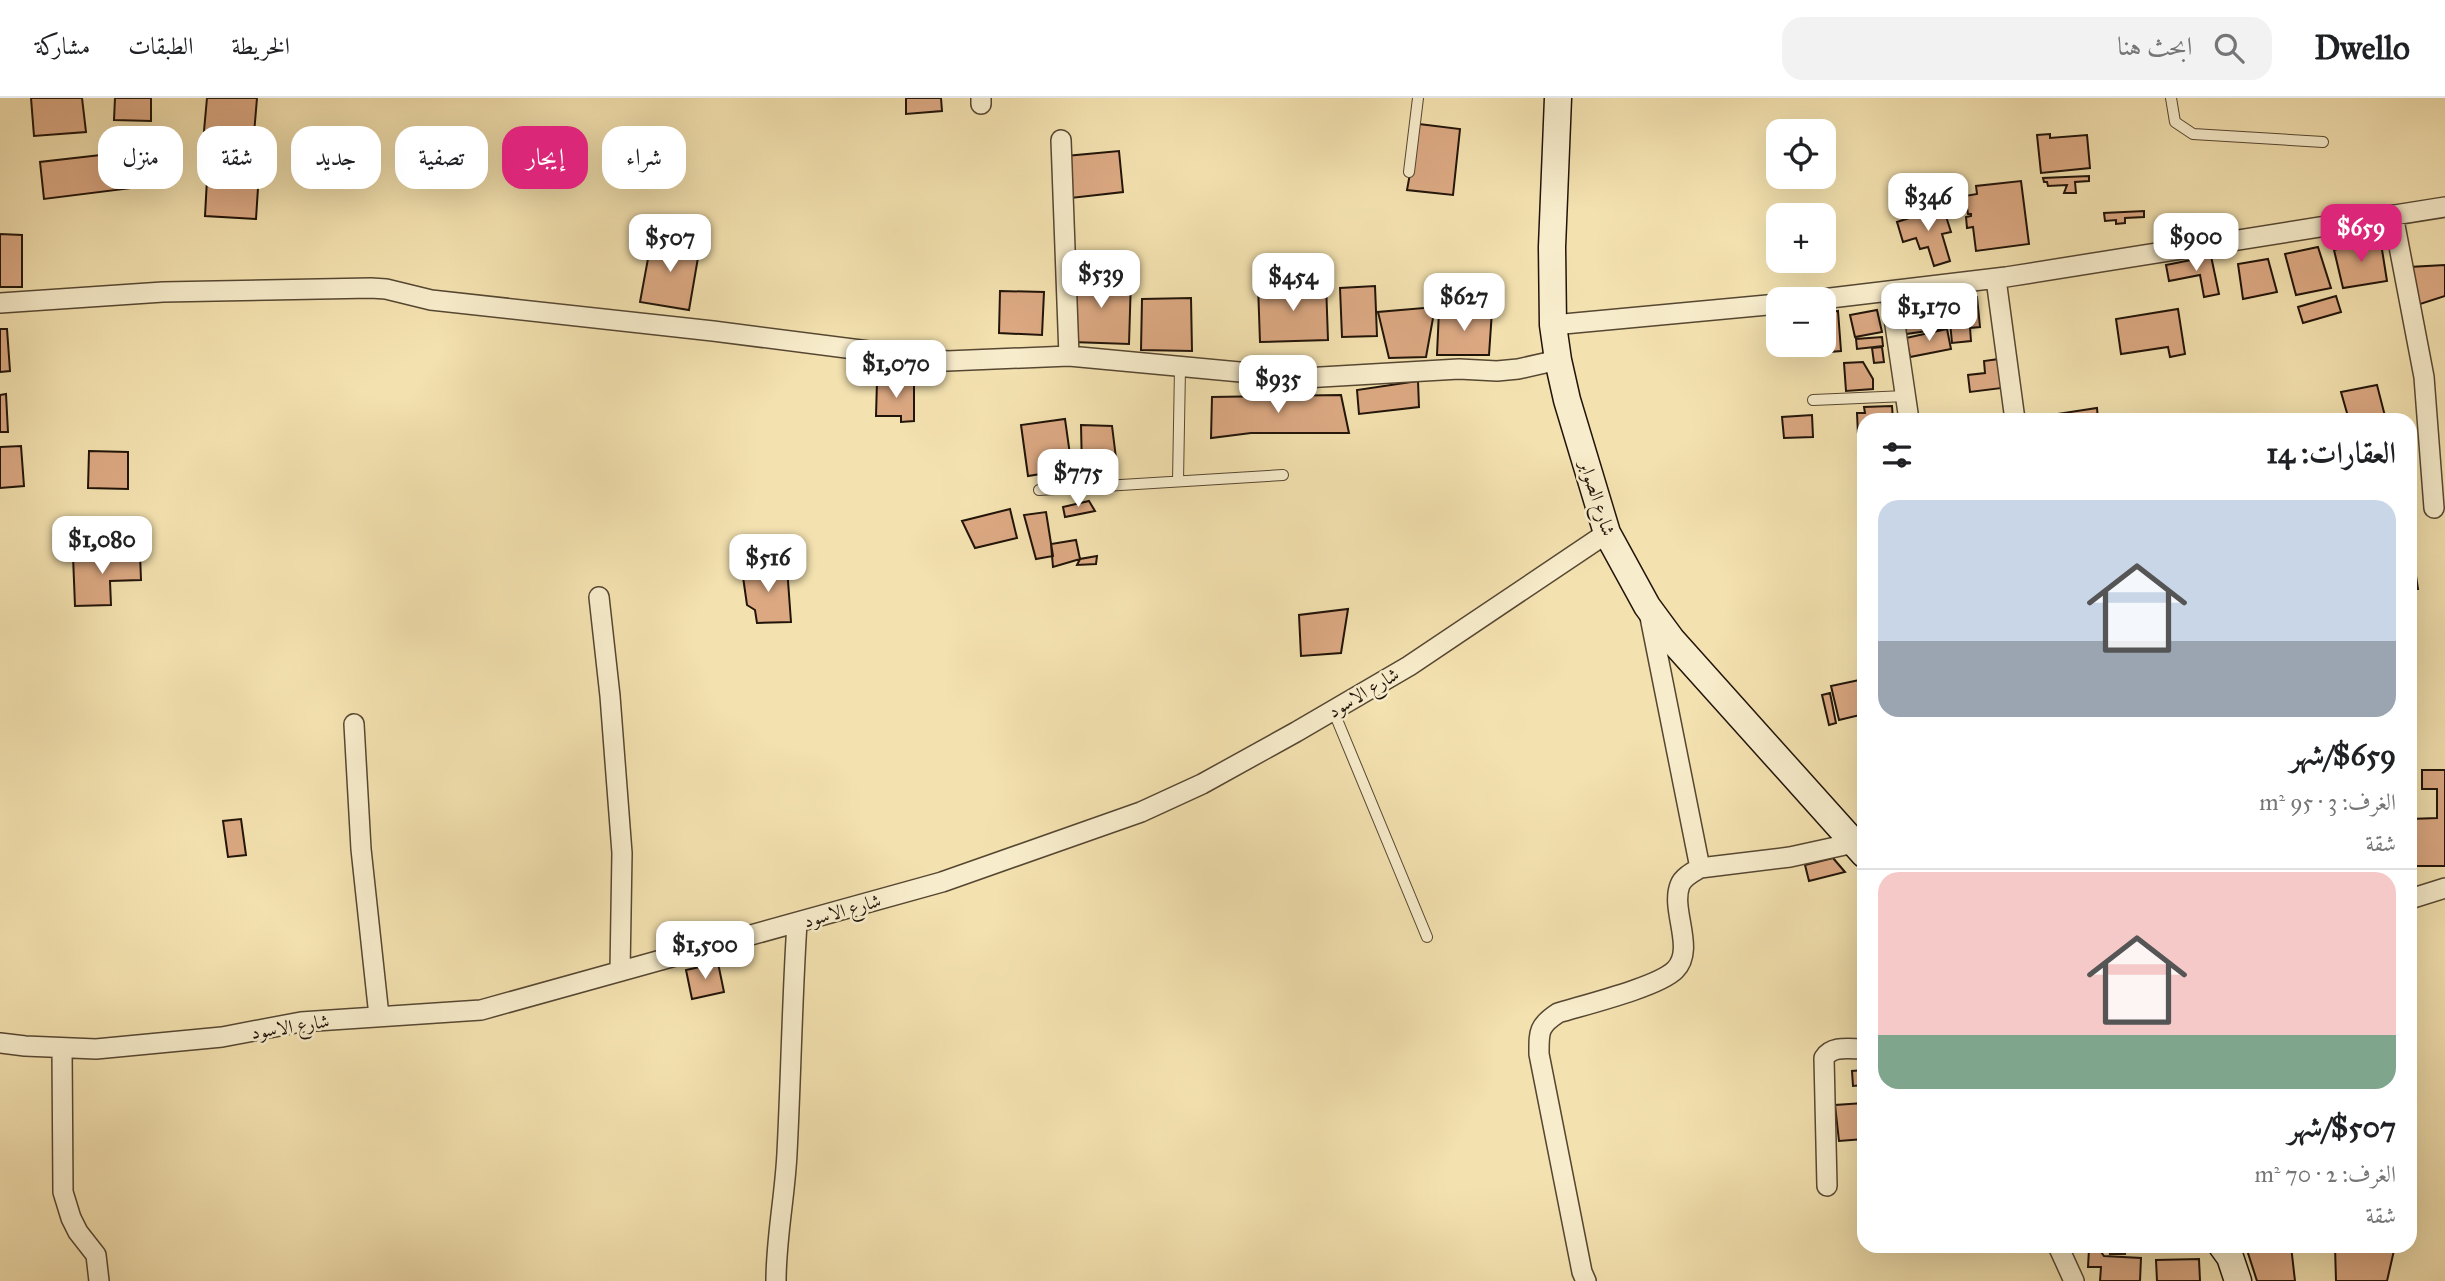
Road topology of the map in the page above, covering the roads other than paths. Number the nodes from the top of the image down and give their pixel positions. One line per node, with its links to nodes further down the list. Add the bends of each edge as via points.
1 (1418, 98): 6 (lane)
2 (1558, 98): 14 (street, شارع الصوابر)
3 (2171, 98): 5 (lane, via 2175,122 2193,134)
4 (1061, 140): 15 (street)
5 (2323, 142)
6 (1409, 172)
7 (2445, 206): 8 (street)
8 (2393, 215): 9 (street); 25 (street, via 2424,377)
9 (1996, 279): 10 (street); 21 (street)
10 (1890, 291): 11 (street); 18 (street)
11 (1836, 297)
12 (0, 303): 15 (street, via 163,292 386,289 431,300 947,361)
13 (1766, 304): 14 (street)
14 (1553, 326): 16 (street, شارع الصوابر)
15 (1069, 356): 17 (street)
16 (1558, 360): 17 (street, via 1497,371 1304,378); 26 (street, شارع الصوابر)
17 (1180, 368): 23 (lane)
18 (1906, 396): 19 (lane); 20 (street)
19 (1813, 400)
20 (1908, 413)
21 (2014, 413)
22 (1283, 475): 23 (lane)
23 (1178, 481): 24 (lane)
24 (1040, 490)
25 (2434, 508)
26 (1607, 533): 28 (street, شارع الصوابر); 29 (street, شارع الاسود, via 1409,666)
27 (598, 597): 38 (street, via 622,853)
28 (1647, 606): 31 (street, شارع الصوابر); 33 (street)
29 (1333, 710): 36 (street, شارع الاسود, via 1141,813 942,882); 37 (lane)
30 (354, 724): 39 (street, via 361,849)
31 (1857, 846)
32 (1857, 848): 33 (street)
33 (1700, 868): 48 (street, via 1680,885 1684,949 1673,972 1656,982 1558,1013 1544,1022 1539,1033 1539,1054)
34 (2445, 888): 35 (street)
35 (2417, 897)
36 (797, 923): 38 (street, شارع الاسود); 47 (street, via 787,1156)
37 (1427, 937)
38 (620, 971): 39 (street, شارع الاسود, via 481,1010)
39 (379, 1016): 41 (street, شارع الاسود, via 301,1022 185,1041)
40 (0, 1043): 41 (street, شارع الاسود)
41 (62, 1048): 46 (street, via 63,1192 78,1232 96,1255)
42 (1857, 1049): 43 (street, via 1833,1050 1824,1058)
43 (1827, 1186)
44 (2061, 1253): 49 (street)
45 (2227, 1253): 50 (street)
46 (99, 1281)
47 (776, 1281)
48 (1586, 1281)
49 (2074, 1281)
50 (2238, 1281)

